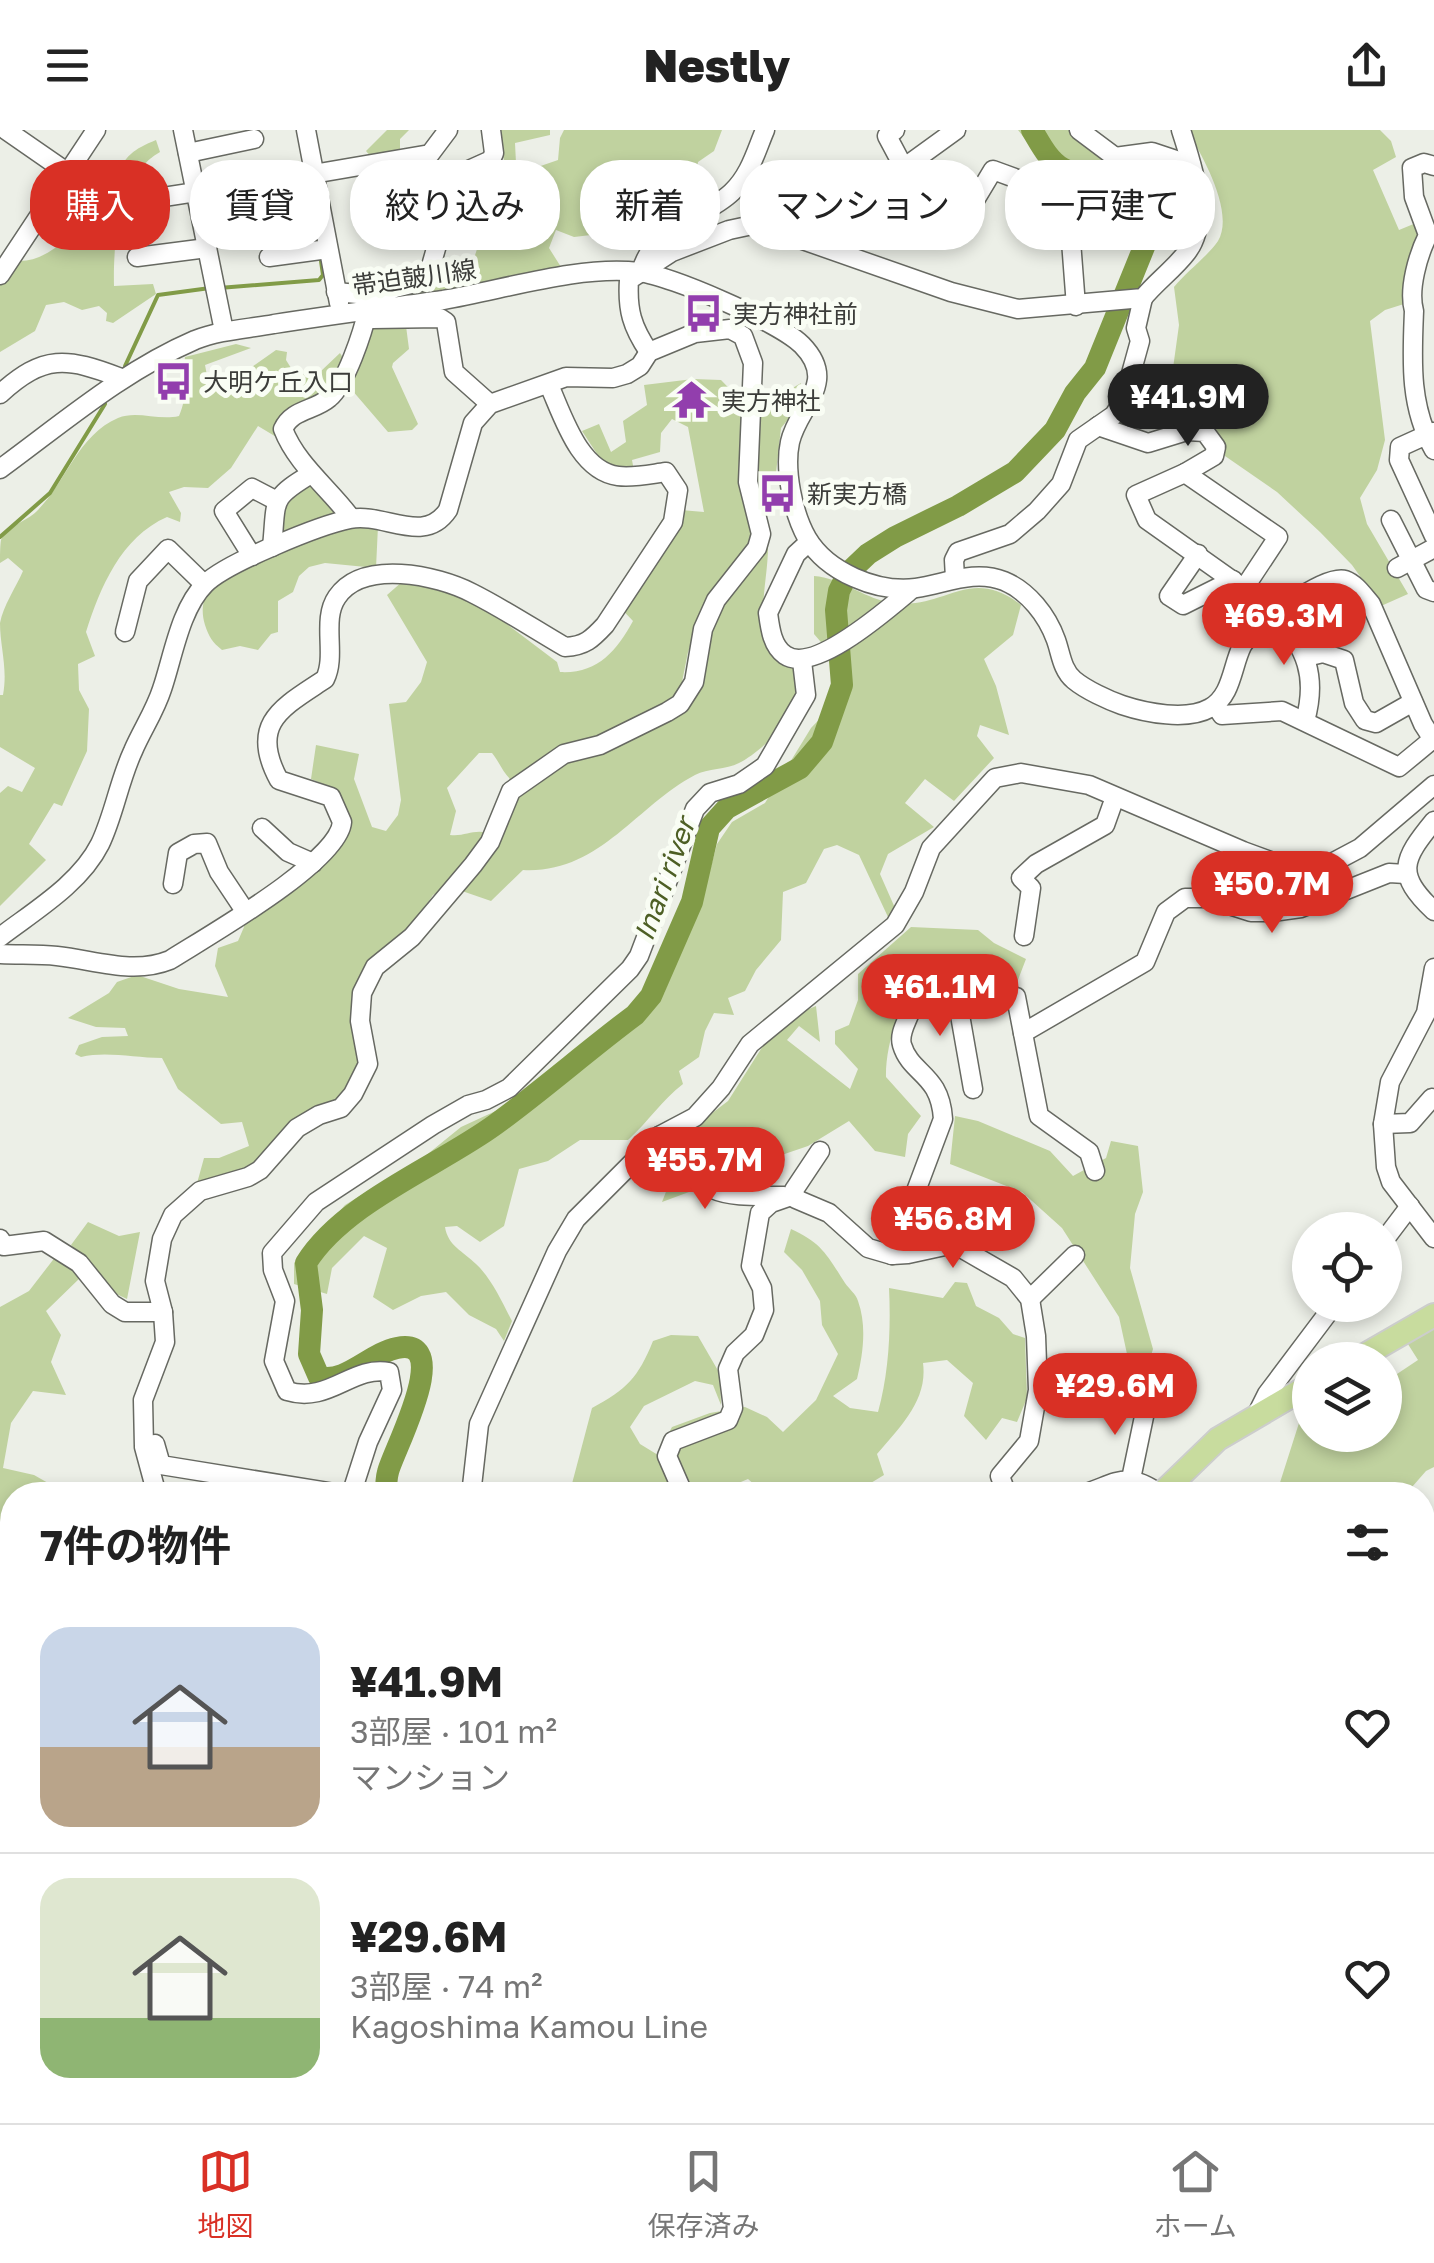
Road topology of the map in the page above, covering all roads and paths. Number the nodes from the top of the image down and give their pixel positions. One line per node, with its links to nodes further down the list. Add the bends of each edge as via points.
1 (96, 130): 15 (street)
2 (183, 130): 13 (street)
3 (306, 130): 16 (street)
4 (448, 130): 23 (street, via 430,154)
5 (491, 130): 37 (street, via 490,160 462,173 446,194 427,280 379,296)
6 (764, 130): 35 (street, via 734,191 670,232)
7 (895, 130): 17 (street, via 886,136)
8 (956, 130): 18 (street)
9 (1079, 130): 19 (street, via 1115,157 1152,152)
10 (1180, 130): 20 (street)
11 (6, 135): 14 (street)
12 (254, 139): 13 (street)
13 (188, 153): 21 (street)
14 (47, 160)
15 (76, 160)
16 (311, 160)
17 (900, 160)
18 (912, 160)
19 (1174, 160)
20 (1189, 160)
21 (190, 163)
22 (1434, 166): 27 (street, via 1412,168 1421,223)
23 (330, 171)
24 (985, 182): 40 (street, via 992,170 1031,184 1070,228)
25 (740, 227): 35 (street, via 672,252)
26 (30, 230): 36 (street)
27 (1431, 235): 39 (street)
28 (193, 250): 34 (street)
29 (207, 250): 44 (street)
30 (328, 250): 33 (street); 37 (street)
31 (836, 250): 40 (street, via 1018,309)
32 (1188, 250): 38 (street)
33 (269, 257)
34 (137, 258)
35 (641, 272): 42 (street, 帯迫皷川線); 45 (street, via 629,280 627,306); 59 (street, 帯迫皷川線, via 770,323 806,349 817,385 790,442 788,467)
36 (0, 275)
37 (336, 292): 43 (street)
38 (1139, 298): 40 (street); 50 (street, via 1140,340 1124,399)
39 (1411, 300): 41 (street); 51 (street, via 1411,385)
40 (1076, 306)
41 (1434, 308)
42 (369, 309): 43 (street, 帯迫皷川線); 49 (street, via 372,319 446,322 454,372); 54 (street, via 341,384 283,429)
43 (342, 313): 44 (street, 帯迫皷川線)
44 (224, 331): 46 (street, 帯迫皷川線)
45 (649, 352): 47 (street, via 627,374 566,377); 108 (street, via 695,333 730,329 743,336 753,364 748,482 760,534 703,629 694,682 667,712 600,745 564,754 511,791 473,866 412,937 375,967 362,993 368,1064 353,1094 341,1108 296,1128 260,1170 192,1195 174,1215 155,1281)
46 (121, 378): 48 (street, via 56,362 28,370); 52 (street, 帯迫皷川線)
47 (549, 385): 49 (street); 83 (street, via 582,452 602,470 616,476 666,472 674,480 673,522 605,625 580,646 565,647 454,585 386,572 347,585 334,600 325,679 269,725 270,764 279,780 331,797 342,822 336,841)
48 (0, 394)
49 (490, 404): 56 (street, via 473,423 441,520 429,528)
50 (1098, 426): 53 (street, via 1148,444 1205,432 1216,446 1214,456); 65 (street, via 1078,440 1061,484 1038,511 1010,534 958,552)
51 (1431, 439): 58 (street, via 1400,447 1399,460)
52 (0, 469)
53 (1185, 473): 62 (street, via 1136,495 1148,520); 67 (street, via 1278,537)
54 (312, 474): 55 (street, via 283,490); 56 (street)
55 (277, 501): 60 (street); 63 (street, via 252,488 224,511)
56 (350, 518): 60 (street)
57 (1391, 520): 64 (street)
58 (1434, 536)
59 (809, 542): 68 (street, via 839,572); 74 (street, via 796,554 768,613 777,647)
60 (272, 547): 63 (street)
61 (1434, 548): 64 (street)
62 (1198, 554): 67 (street); 67 (street, via 1170,596 1183,605)
63 (252, 556): 66 (street)
64 (1404, 564): 69 (street)
65 (955, 578): 68 (street); 76 (street, via 999,579 1024,591 1048,621 1074,680 1116,703 1168,714)
66 (204, 584): 72 (street, via 168,549 138,581); 89 (street, via 98,849 56,894)
67 (1238, 584): 71 (street, via 1240,606)
68 (912, 589): 74 (street, via 866,627)
69 (1434, 592)
70 (1278, 613): 71 (street); 73 (street); 75 (street, via 1332,579 1358,588)
71 (1256, 630): 76 (street, via 1240,649)
72 (125, 632)
73 (1306, 657): 75 (street, via 1323,653 1344,660 1365,720 1376,723); 77 (street)
74 (802, 661): 121 (street, via 806,696 765,766 740,784 710,793 695,809 630,969 509,1088 468,1104 316,1202 272,1253 285,1302 274,1361 287,1391 307,1397 376,1370 389,1372 392,1390)
75 (1413, 702): 78 (street)
76 (1216, 706): 77 (street, via 1222,715 1271,710)
77 (1304, 721): 78 (street, via 1399,767)
78 (1433, 740)
79 (1434, 785): 80 (street, via 1360,848 1305,868 1276,864)
80 (1115, 797): 88 (street, via 1105,825 1021,878 1032,888); 97 (street, via 1050,777 995,778 931,848 895,925 750,1044 695,1116)
81 (1434, 821): 84 (street, via 1414,846)
82 (262, 828): 83 (street, via 288,852)
83 (313, 863): 86 (street)
84 (1406, 874): 87 (street); 93 (street, via 1376,876 1314,904 1272,912 1186,898 1166,912 1144,962)
85 (173, 884): 86 (street, via 178,854 207,843)
86 (245, 911): 90 (street, via 154,967)
87 (1434, 911)
88 (1024, 936)
89 (0, 937)
90 (0, 954)
91 (1434, 968): 96 (street, via 1426,1013 1390,1082)
92 (954, 981): 93 (street, via 1016,996); 94 (street); 105 (street, via 928,986 902,1032 901,1044 942,1100 943,1119)
93 (1023, 1033): 99 (street, via 1039,1116 1089,1152)
94 (973, 1088)
95 (1432, 1098): 96 (street, via 1410,1123)
96 (1383, 1124): 101 (street, via 1386,1167)
97 (659, 1136): 100 (street, via 699,1184 731,1196); 122 (street, via 576,1219 557,1251 479,1424)
98 (820, 1151): 100 (street)
99 (1095, 1171)
100 (794, 1196): 105 (street, via 828,1213 868,1248); 123 (street, via 760,1213 751,1266 764,1310 728,1369 728,1420 673,1441 667,1456)
101 (1410, 1206): 102 (street); 103 (street)
102 (1402, 1217)
103 (1434, 1238)
104 (0, 1239): 108 (street, via 4,1246 44,1241 79,1263 125,1312)
105 (892, 1254): 107 (street, via 954,1244 1013,1278)
106 (1076, 1254): 107 (street)
107 (1030, 1299): 124 (street, via 1038,1390 1028,1442 1000,1476)
108 (163, 1312): 113 (street, via 165,1342)
109 (1434, 1315): 111 (main road)
110 (1321, 1322): 115 (street)
111 (1387, 1342)
112 (1292, 1395): 115 (main road)
113 (143, 1400): 116 (street); 118 (street, via 144,1447)
114 (1146, 1408): 117 (street)
115 (1258, 1414): 127 (main road, via 1218,1439)
116 (161, 1465): 119 (street); 120 (street)
117 (1132, 1479): 125 (street); 126 (street)
118 (154, 1482)
119 (162, 1482)
120 (268, 1482)
121 (354, 1482)
122 (472, 1482)
123 (678, 1482)
124 (1002, 1482)
125 (1115, 1482)
126 (1143, 1482)
127 (1173, 1482)

